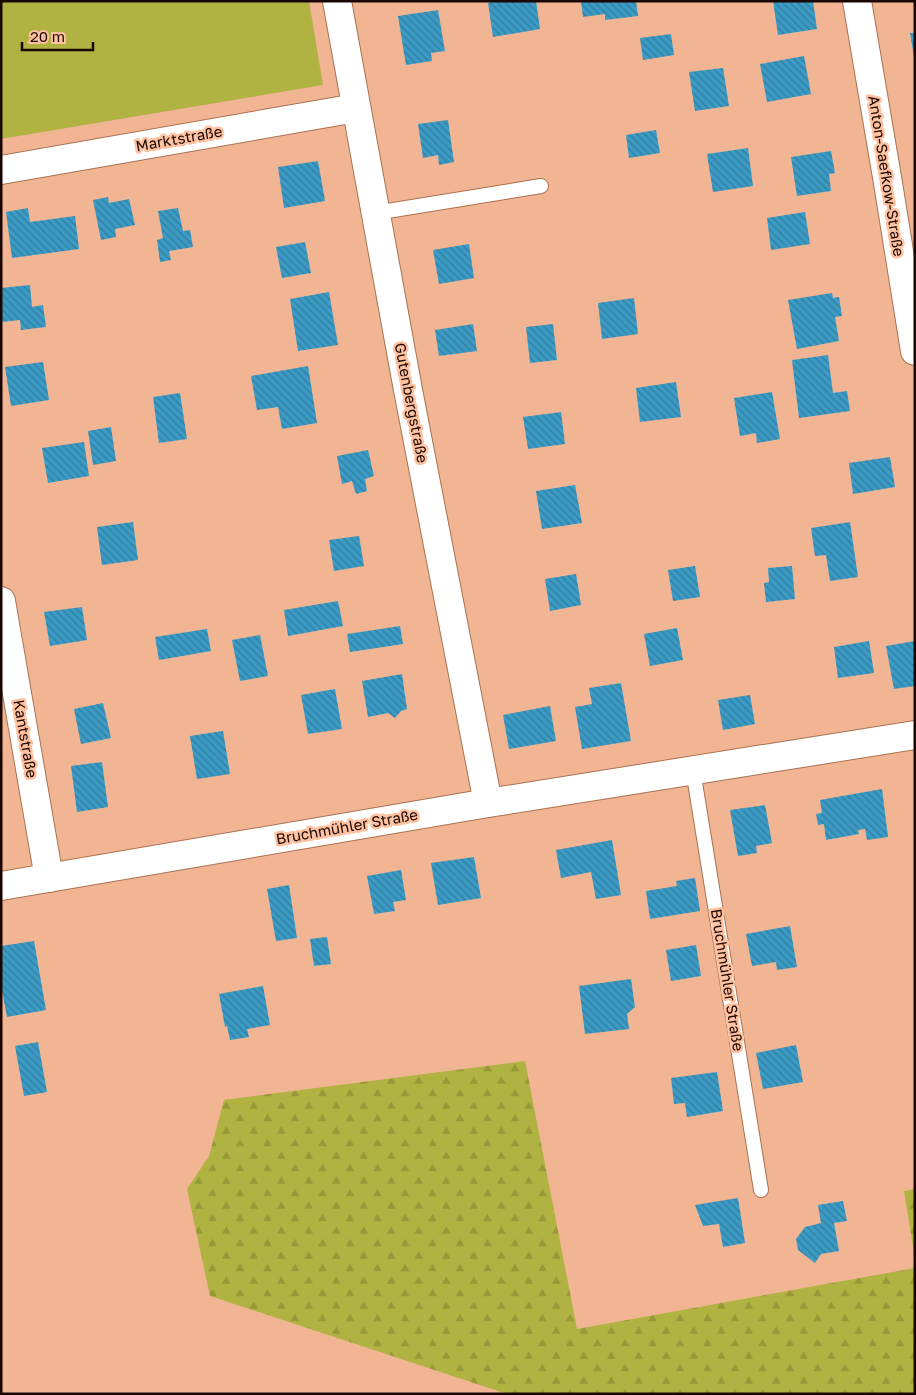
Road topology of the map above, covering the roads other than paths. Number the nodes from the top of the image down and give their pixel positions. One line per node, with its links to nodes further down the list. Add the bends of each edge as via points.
1 (337, 1): 3 (street, Gutenbergstraße)
2 (857, 1): 7 (street, Anton-Saefkow-Straße)
3 (356, 108): 4 (street, Marktstraße); 6 (street, Gutenbergstraße)
4 (1, 170)
5 (541, 186): 6 (lane)
6 (375, 213): 11 (street, Gutenbergstraße)
7 (915, 351)
8 (1, 601): 12 (street, Kantstraße)
9 (915, 735): 10 (street, Bruchmühler Straße)
10 (693, 770): 11 (street, Bruchmühler Straße); 14 (lane, Bruchmühler Straße)
11 (488, 803): 12 (street, Bruchmühler Straße)
12 (49, 878): 13 (street, Bruchmühler Straße)
13 (1, 886)
14 (761, 1190)

